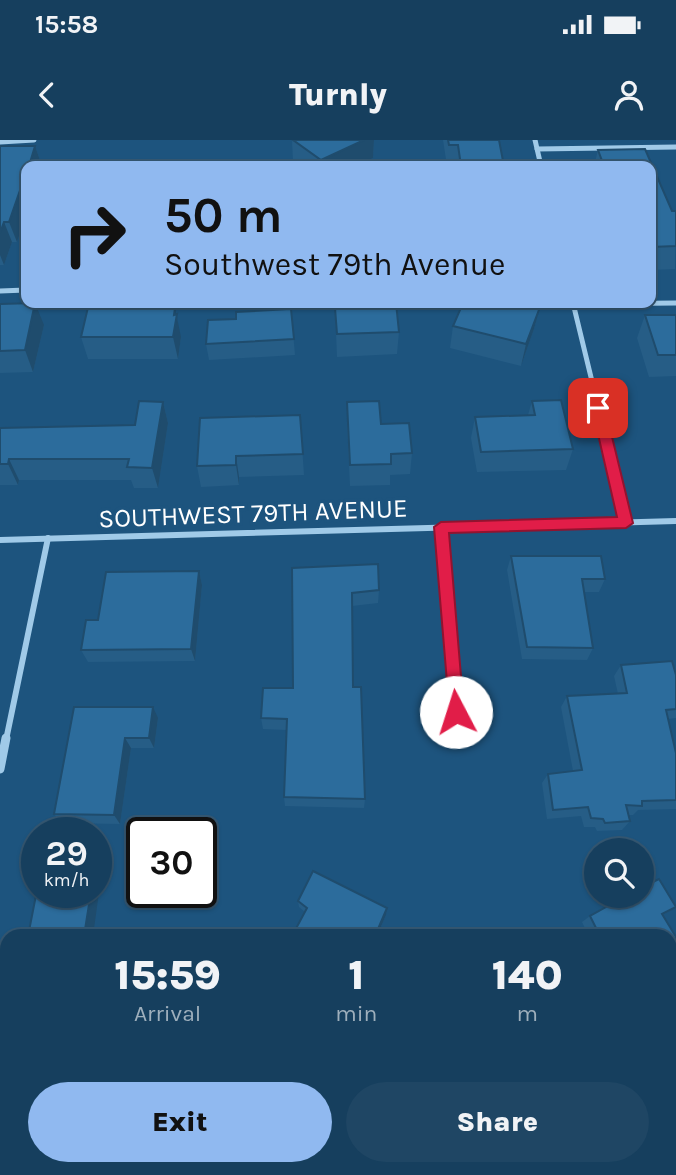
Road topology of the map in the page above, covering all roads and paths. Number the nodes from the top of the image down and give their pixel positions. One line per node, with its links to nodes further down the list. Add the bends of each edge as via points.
1 (34, 140): 3 (street)
2 (535, 140): 5 (street)
3 (0, 142)
4 (676, 147): 5 (street)
5 (537, 149): 6 (street)
6 (540, 161)
7 (21, 290): 8 (street)
8 (0, 291)
9 (656, 303): 10 (street)
10 (676, 303)
11 (574, 308): 13 (street)
12 (676, 522): 13 (street, SOUTHWEST 79TH AVENUE)
13 (626, 523): 14 (street, SOUTHWEST 79TH AVENUE)
14 (441, 527): 15 (street, SOUTHWEST 79TH AVENUE); 17 (street)
15 (48, 538): 16 (street, SOUTHWEST 79TH AVENUE); 18 (street)
16 (0, 540)
17 (456, 712)
18 (0, 769)

